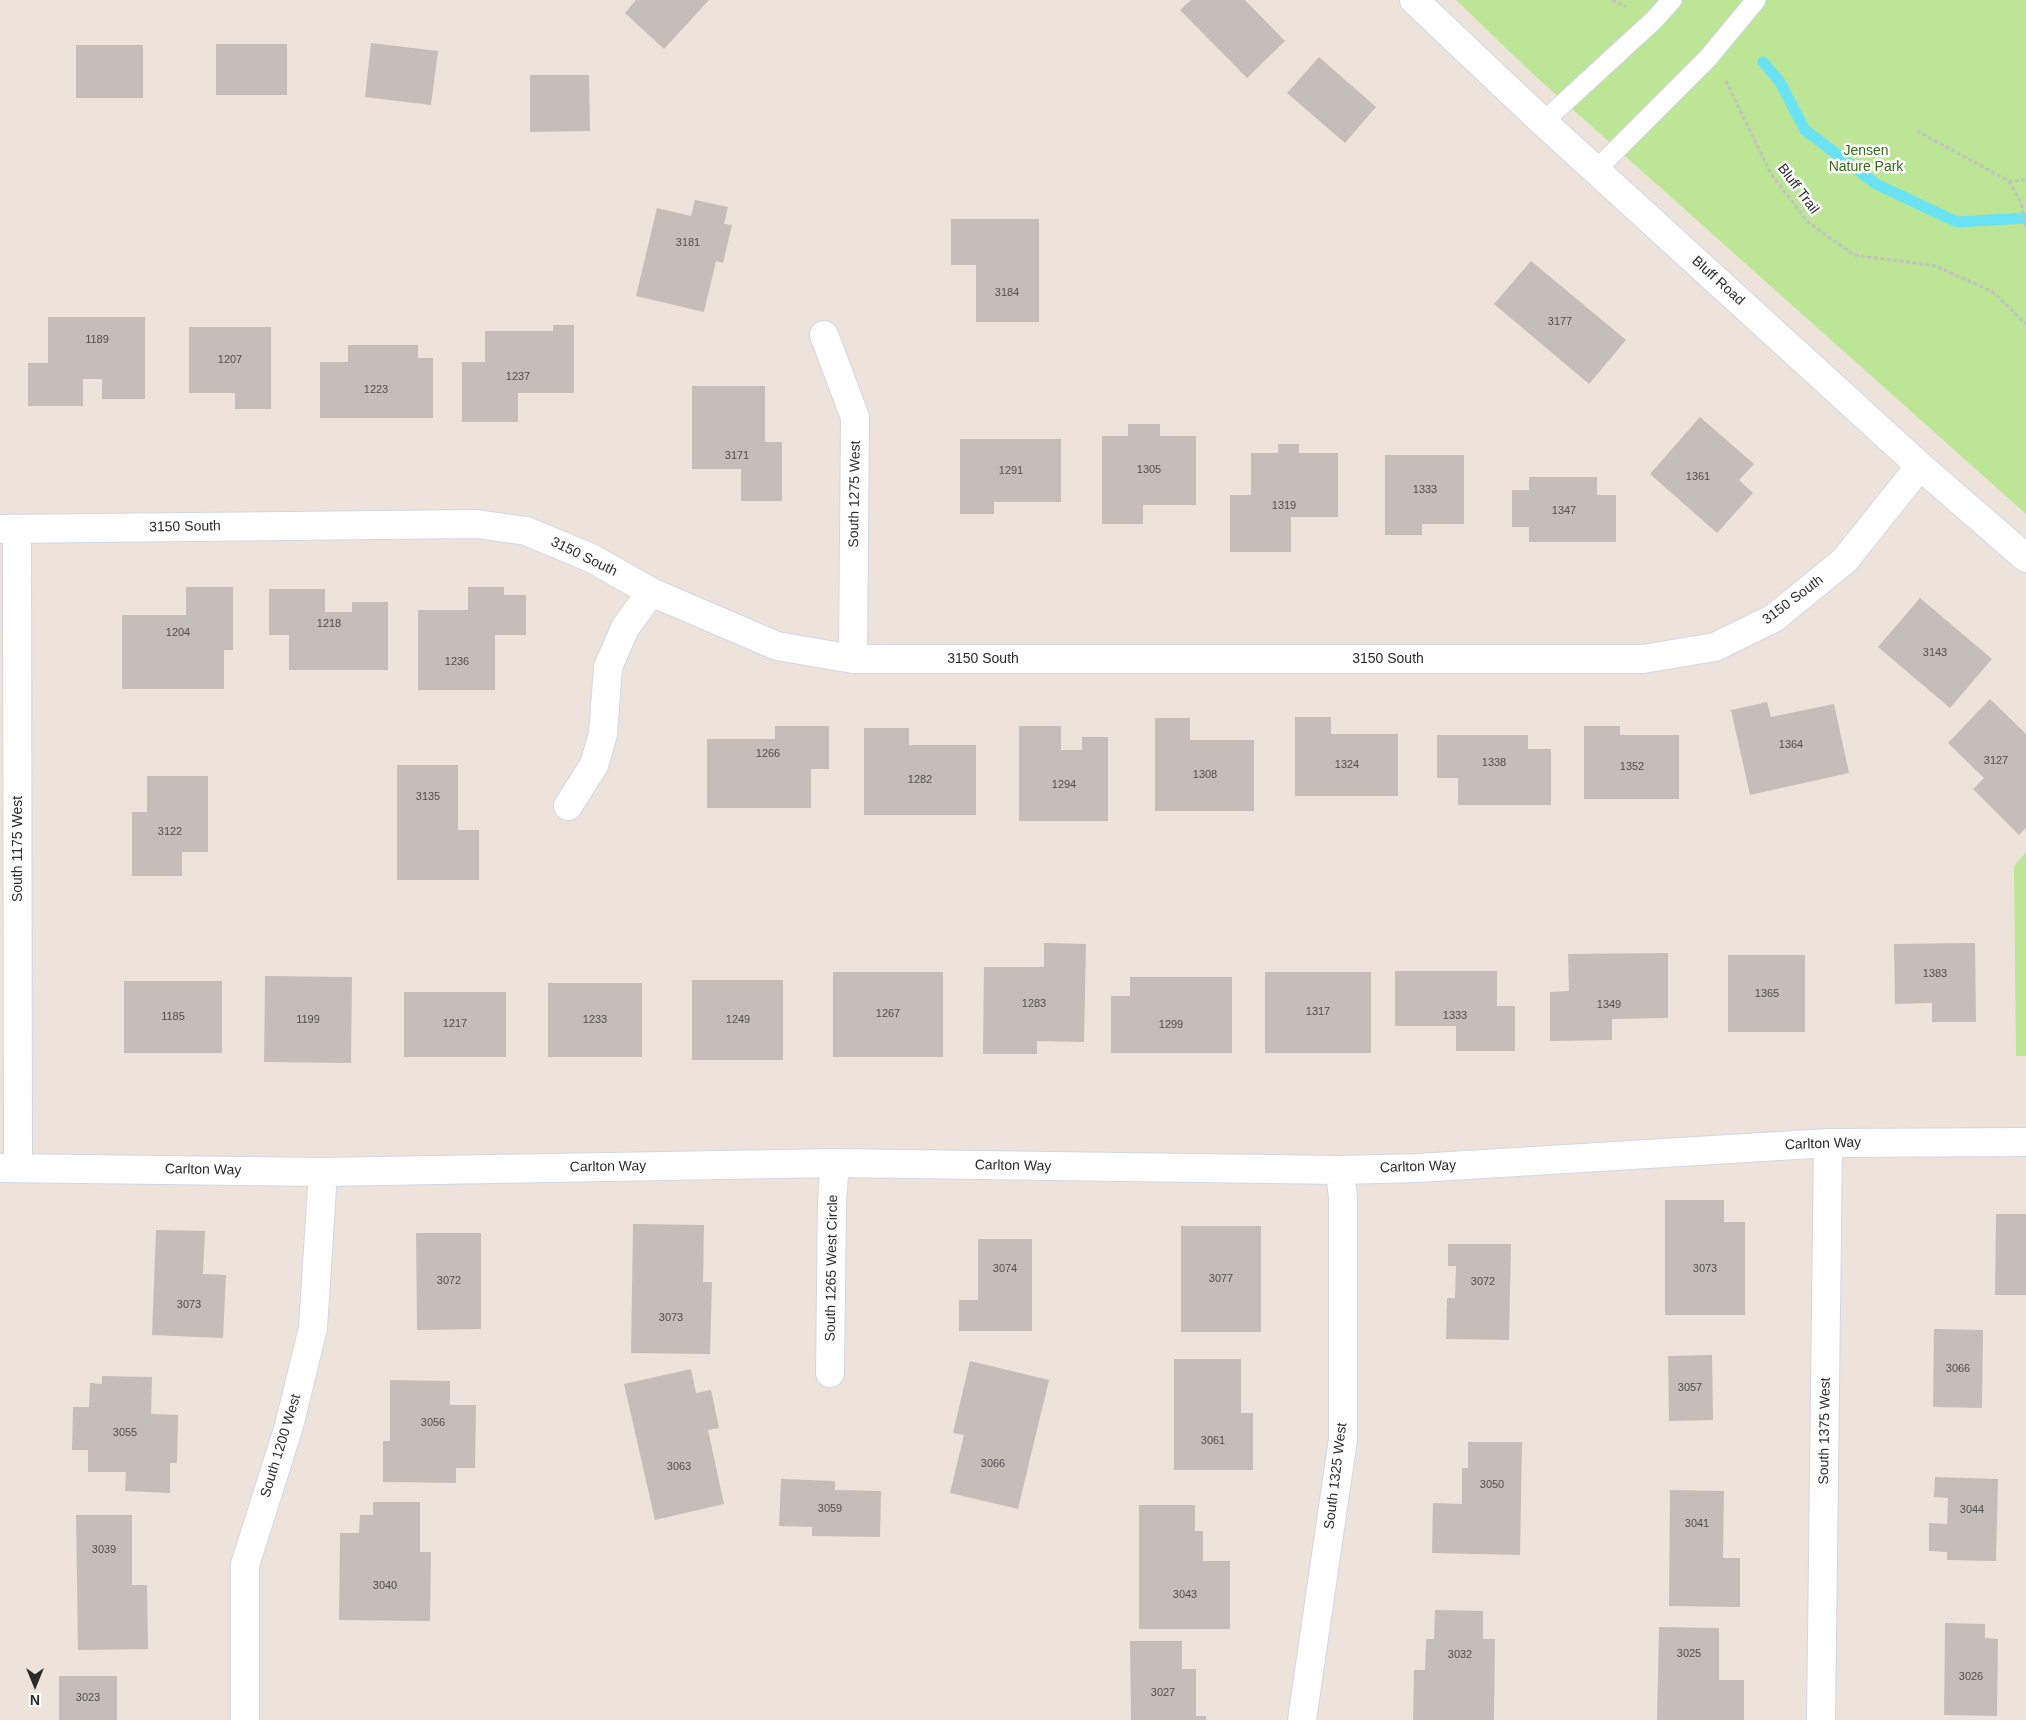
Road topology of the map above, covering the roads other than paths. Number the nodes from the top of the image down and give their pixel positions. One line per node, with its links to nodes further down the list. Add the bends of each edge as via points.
1 (1414, 0): 4 (street, Bluff Road)
2 (1672, 0): 4 (lane)
3 (1756, 0): 5 (lane, via 1708,58)
4 (1543, 122): 5 (street, Bluff Road)
5 (1596, 170): 7 (street, Bluff Road)
6 (824, 335): 11 (street, South 1275 West, via 856,417)
7 (1920, 466): 9 (street, Bluff Road); 11 (street, 3150 South, via 1845,560 1774,618 1715,647 1643,659)
8 (8, 529): 10 (street, 3150 South, via 477,524 526,531 591,558); 16 (street, South 1175 West)
9 (2026, 558)
10 (651, 592): 11 (street, 3150 South, via 778,646); 12 (street, via 625,628 608,667 602,734 594,765)
11 (853, 659)
12 (568, 806)
13 (2026, 1142): 14 (street, Carlton Way)
14 (1828, 1143): 17 (street, Carlton Way); 22 (street, South 1375 West)
15 (835, 1163): 17 (street, Carlton Way); 18 (street, Carlton Way); 19 (street, South 1265 West Circle)
16 (9, 1168): 18 (street, Carlton Way)
17 (1340, 1170): 21 (street, South 1325 West, via 1343,1199 1343,1439)
18 (323, 1172): 20 (street, South 1200 West, via 314,1328 289,1426 245,1565)
19 (830, 1373)
20 (245, 1720)
21 (1302, 1720)
22 (1821, 1720)

